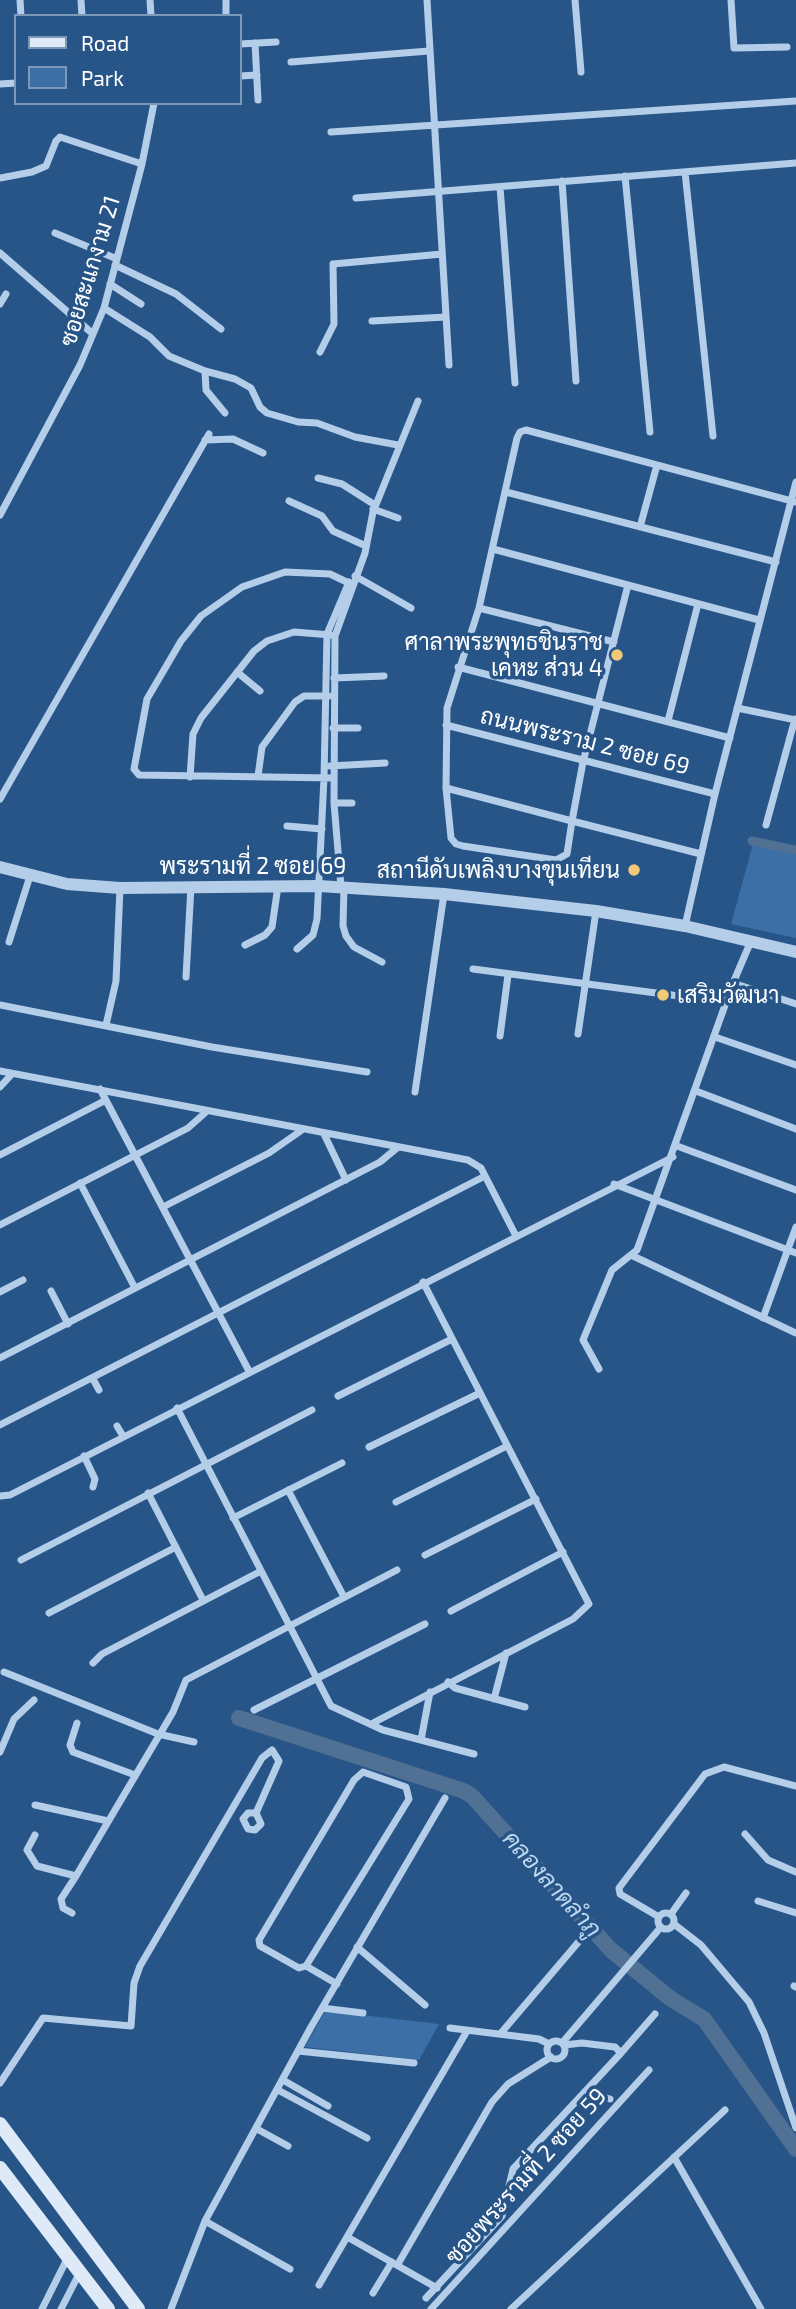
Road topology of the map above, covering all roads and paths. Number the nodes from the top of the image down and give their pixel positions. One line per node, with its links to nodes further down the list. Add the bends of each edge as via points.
1 (427, 0): 8 (street)
2 (575, 0): 10 (street)
3 (731, 0): 7 (street, via 734,48)
4 (276, 42): 5 (street)
5 (255, 43): 6 (street); 11 (street)
6 (242, 44)
7 (787, 47)
8 (429, 51): 9 (street); 16 (street)
9 (291, 62)
10 (581, 72)
11 (257, 75): 12 (street); 13 (street)
12 (242, 76)
13 (258, 100)
14 (796, 101): 16 (street)
15 (153, 105): 19 (street, ซอยสะแกงาม 21)
16 (434, 126): 17 (street); 25 (street)
17 (331, 132)
18 (796, 163): 20 (street)
19 (142, 164): 22 (street, via 60,137 46,166); 30 (street, ซอยสะแกงาม 21)
20 (685, 172): 21 (street); 48 (street)
21 (625, 176): 23 (street); 47 (street)
22 (0, 178)
23 (562, 181): 24 (street); 43 (street)
24 (500, 187): 25 (street); 44 (street)
25 (438, 190): 26 (street); 29 (street)
26 (356, 198)
27 (55, 233): 30 (street)
28 (0, 253): 39 (street)
29 (442, 254): 36 (street); 40 (street, via 331,266 334,324)
30 (116, 262): 31 (street, ซอยสะแกงาม 21); 38 (street, via 176,294)
31 (110, 284): 34 (street); 35 (street, ซอยสะแกงาม 21)
32 (6, 294): 33 (street)
33 (0, 304)
34 (141, 304)
35 (104, 308): 39 (street, ซอยสะแกงาม 21); 42 (street, via 150,337 169,356)
36 (446, 317): 37 (street); 41 (street)
37 (372, 321)
38 (221, 329)
39 (93, 334): 58 (street, ซอยสะแกงาม 21)
40 (320, 352)
41 (449, 365)
42 (205, 371): 46 (street, via 206,390); 49 (street, via 251,388 267,413)
43 (576, 381)
44 (515, 383)
45 (418, 401): 49 (street)
46 (225, 413)
47 (650, 432)
48 (713, 436)
49 (398, 445): 57 (street)
50 (264, 453): 95 (street, via 233,439 207,437)
51 (657, 465): 54 (street, ถนนพระราม 2 ซอย 69, via 526,430 517,438); 56 (street, ถนนพระราม 2 ซอย 69); 60 (street)
52 (318, 478): 57 (street, via 342,484)
53 (796, 482): 56 (street)
54 (506, 492): 60 (street); 62 (street, ถนนพระราม 2 ซอย 69)
55 (289, 500): 61 (street, via 322,516 333,531)
56 (794, 501): 63 (street, ถนนพระราม 2 ซอย 69)
57 (374, 507): 59 (street); 61 (street)
58 (0, 515)
59 (398, 518)
60 (640, 527): 63 (street)
61 (366, 546): 64 (street)
62 (493, 549): 65 (street); 68 (street, ถนนพระราม 2 ซอย 69)
63 (776, 562): 69 (street, ถนนพระราม 2 ซอย 69)
64 (352, 581): 67 (street); 70 (street); 89 (street, via 330,574 285,572 243,587 192,627 147,699 134,769 139,775)
65 (628, 585): 66 (street); 71 (street, ถนนพระราม 2 ซอย 69)
66 (698, 604): 69 (street); 81 (street, ถนนพระราม 2 ซอย 69)
67 (411, 608)
68 (479, 608): 71 (street); 72 (street, ถนนพระราม 2 ซอย 69)
69 (759, 620): 79 (street, ถนนพระราม 2 ซอย 69)
70 (331, 635): 73 (street, via 294,632 267,641); 75 (street); 77 (street)
71 (614, 642): 78 (street, ถนนพระราม 2 ซอย 69)
72 (458, 667): 78 (street, ถนนพระราม 2 ซอย 69); 82 (street, ถนนพระราม 2 ซอย 69)
73 (237, 672): 76 (street); 89 (street, via 193,734)
74 (384, 676): 75 (street)
75 (334, 678): 77 (street)
76 (260, 691)
77 (329, 696): 83 (street); 88 (street); 90 (street, via 304,696 295,702 262,747)
78 (599, 704): 81 (street, ถนนพระราม 2 ซอย 69); 86 (street)
79 (737, 708): 80 (street); 85 (street, ถนนพระราม 2 ซอย 69)
80 (795, 720): 99 (street)
81 (668, 721): 85 (street, ถนนพระราม 2 ซอย 69)
82 (446, 725): 86 (street, ถนนพระราม 2 ซอย 69); 93 (street, ถนนพระราม 2 ซอย 69)
83 (333, 728): 84 (street); 88 (street)
84 (358, 728)
85 (730, 738): 94 (street, ถนนพระราม 2 ซอย 69)
86 (583, 762): 94 (street, ถนนพระราม 2 ซอย 69); 98 (street)
87 (385, 763): 88 (street)
88 (329, 766): 91 (street); 92 (street)
89 (190, 776): 90 (street)
90 (258, 776): 91 (street)
91 (324, 778): 92 (street); 101 (street)
92 (333, 778): 96 (street)
93 (446, 788): 98 (street); 98 (street, ถนนพระราม 2 ซอย 69, via 448,829 456,844 463,846 556,860 567,854)
94 (715, 794): 102 (street, ถนนพระราม 2 ซอย 69)
95 (0, 799)
96 (334, 803): 97 (street); 108 (street)
97 (352, 803)
98 (572, 821): 102 (street)
99 (766, 825)
100 (287, 827): 101 (street)
101 (322, 829): 107 (street)
102 (701, 854): 112 (street, ถนนพระราม 2 ซอย 69)
103 (0, 867): 104 (street, พระรามที่ 2 ซอย 69)
104 (30, 876): 109 (street, พระรามที่ 2 ซอย 69); 114 (street)
105 (191, 885): 106 (street, พระรามที่ 2 ซอย 69); 109 (street, พระรามที่ 2 ซอย 69); 121 (street)
106 (278, 885): 107 (street, พระรามที่ 2 ซอย 69); 115 (street, via 272,927)
107 (318, 886): 108 (street, พระรามที่ 2 ซอย 69); 116 (street, via 316,927)
108 (342, 887): 110 (street, พระรามที่ 2 ซอย 69); 118 (street, via 346,936 354,947)
109 (120, 888): 127 (street, via 116,981)
110 (444, 894): 111 (street, พระรามที่ 2 ซอย 69); 137 (street)
111 (596, 911): 112 (street, พระรามที่ 2 ซอย 69); 123 (street)
112 (684, 926): 113 (street, พระรามที่ 2 ซอย 69)
113 (751, 941): 117 (street, พระรามที่ 2 ซอย 69); 122 (street)
114 (9, 942)
115 (245, 945)
116 (298, 949)
117 (796, 952)
118 (382, 962)
119 (474, 969): 120 (street)
120 (508, 975): 123 (street); 129 (street)
121 (186, 977)
122 (733, 983): 125 (street); 130 (street)
123 (585, 985): 124 (street); 128 (street)
124 (702, 999)
125 (796, 1004)
126 (0, 1005): 127 (street)
127 (107, 1025): 133 (street)
128 (578, 1034)
129 (500, 1036)
130 (715, 1037): 131 (street); 138 (street)
131 (796, 1065)
132 (0, 1071): 134 (street)
133 (367, 1072)
134 (12, 1074): 135 (street); 136 (street)
135 (0, 1087)
136 (100, 1089): 139 (street); 140 (street)
137 (415, 1091)
138 (696, 1091): 141 (street); 144 (street)
139 (106, 1100): 146 (street); 147 (street)
140 (206, 1112): 142 (street); 146 (street, via 188,1128)
141 (796, 1129)
142 (302, 1130): 143 (street); 155 (street, via 269,1153)
143 (324, 1134): 145 (street); 150 (street)
144 (677, 1146): 148 (street); 153 (street)
145 (397, 1148): 149 (street, via 468,1160); 150 (street)
146 (135, 1154): 151 (street); 155 (street)
147 (0, 1155)
148 (673, 1157): 152 (street); 154 (street)
149 (485, 1176): 158 (street); 168 (street)
150 (346, 1180): 162 (street)
151 (80, 1183): 156 (street); 165 (street)
152 (614, 1185): 154 (street); 158 (street)
153 (796, 1190)
154 (656, 1202): 159 (street); 161 (street)
155 (163, 1207): 162 (street)
156 (0, 1225)
157 (796, 1227): 159 (street)
158 (515, 1234): 164 (street)
159 (787, 1250): 160 (street); 169 (street)
160 (796, 1253)
161 (633, 1256): 169 (street); 174 (street, via 612,1270 583,1340)
162 (190, 1261): 165 (street); 168 (street)
163 (23, 1280): 167 (street)
164 (423, 1282): 172 (street); 175 (street)
165 (135, 1288): 170 (street)
166 (51, 1291): 170 (street)
167 (0, 1292)
168 (219, 1315): 175 (street); 176 (street)
169 (763, 1318): 171 (street)
170 (68, 1324): 173 (street)
171 (796, 1333)
172 (452, 1339): 178 (street); 179 (street)
173 (0, 1358)
174 (599, 1369)
175 (248, 1371): 180 (street)
176 (93, 1378): 177 (street); 182 (street)
177 (99, 1390)
178 (480, 1393): 185 (street); 186 (street)
179 (338, 1396)
180 (177, 1408): 184 (street); 189 (street)
181 (312, 1410): 189 (street)
182 (0, 1425)
183 (117, 1426): 184 (street)
184 (123, 1436): 187 (street)
185 (507, 1446): 194 (street); 195 (street)
186 (369, 1447)
187 (84, 1456): 190 (street, via 95,1479); 193 (street)
188 (342, 1463): 191 (street)
189 (205, 1464): 192 (street); 196 (street)
190 (93, 1487)
191 (288, 1490): 196 (street); 203 (street)
192 (148, 1493): 197 (street); 200 (street)
193 (0, 1496)
194 (536, 1499): 198 (street); 199 (street)
195 (396, 1502)
196 (233, 1518): 202 (street)
197 (176, 1547): 204 (street); 206 (street)
198 (563, 1552): 205 (street); 209 (street, via 588,1606 573,1619)
199 (425, 1555)
200 (21, 1560)
201 (397, 1570): 203 (street)
202 (261, 1571): 204 (street); 208 (street)
203 (344, 1597): 208 (street)
204 (203, 1601): 210 (street)
205 (451, 1611)
206 (49, 1613)
207 (425, 1624): 212 (street)
208 (289, 1626): 212 (street); 221 (street, via 194,1674)
209 (506, 1653): 213 (street); 215 (street)
210 (93, 1663)
211 (4, 1672): 221 (street)
212 (317, 1679): 218 (street); 220 (street, via 334,1708)
213 (448, 1682): 214 (street); 215 (street)
214 (430, 1692): 220 (street); 222 (street)
215 (494, 1699): 217 (street)
216 (34, 1700): 224 (street, via 14,1719)
217 (525, 1707)
218 (254, 1710)
219 (77, 1723): 226 (street, via 70,1745 74,1752)
220 (373, 1723): 222 (street)
221 (158, 1734): 223 (street); 226 (street)
222 (421, 1740): 225 (street)
223 (194, 1742)
224 (0, 1752)
225 (474, 1754)
226 (135, 1775): 231 (street)
227 (796, 1786): 241 (street, via 724,1767 705,1774 619,1888 620,1894)
228 (445, 1798): 245 (street)
229 (35, 1805): 231 (street)
230 (256, 1813): 263 (street, via 279,1761 272,1750 262,1758 140,1966 131,2026 43,2018)
231 (108, 1821): 235 (street)
232 (745, 1834): 234 (street, via 768,1860)
233 (35, 1835): 235 (street, via 27,1850 37,1866)
234 (796, 1872)
235 (76, 1876): 238 (street, via 61,1899 63,1909)
236 (686, 1893): 240 (street)
237 (758, 1901): 239 (street)
238 (72, 1913)
239 (796, 1913)
240 (671, 1914): 241 (street, via 664,1912); 242 (street)
241 (659, 1917): 243 (street)
242 (674, 1924): 243 (street); 270 (street, via 701,1945 749,2002)
243 (661, 1927): 255 (street)
244 (581, 1939): 254 (street)
245 (357, 1947): 247 (street); 248 (street)
246 (306, 1966): 246 (street, via 299,1968 260,1946 259,1940 354,1780 363,1772 406,1787 408,1799); 247 (street)
247 (337, 1984): 249 (street)
248 (425, 2005)
249 (323, 2008): 250 (street); 257 (street)
250 (363, 2013)
251 (655, 2014): 258 (street)
252 (450, 2028): 253 (street)
253 (467, 2031): 254 (street); 277 (street)
254 (501, 2033): 256 (street)
255 (563, 2044): 256 (street, via 555,2041); 258 (street, via 615,2047); 259 (street, via 563,2057)
256 (549, 2045): 259 (street)
257 (298, 2051): 260 (street); 262 (street)
258 (621, 2053): 265 (street)
259 (551, 2057): 279 (street, via 508,2084 492,2102)
260 (414, 2063)
261 (649, 2070): 291 (street, ซอยพระรามที่ 2 ซอย 59)
262 (283, 2080): 264 (street); 267 (street)
263 (0, 2083)
264 (278, 2090): 271 (street); 272 (street)
265 (585, 2092): 266 (street); 283 (street, via 513,2169 502,2216)
266 (610, 2099)
267 (328, 2106)
268 (725, 2110): 274 (street)
269 (0, 2124): 289 (main road)
270 (796, 2128)
271 (257, 2129): 273 (street); 276 (street)
272 (367, 2138)
273 (288, 2146)
274 (674, 2157): 292 (street); 293 (street)
275 (0, 2168): 278 (main road)
276 (205, 2221): 280 (street); 290 (street)
277 (349, 2238): 279 (street); 282 (street)
278 (69, 2257): 281 (main road); 286 (street)
279 (395, 2263): 283 (street); 284 (street)
280 (290, 2269)
281 (80, 2272): 287 (street); 288 (main road)
282 (319, 2285)
283 (437, 2288): 285 (street)
284 (373, 2293)
285 (426, 2298)
286 (42, 2309)
287 (61, 2309)
288 (108, 2309)
289 (138, 2309)
290 (171, 2309)
291 (431, 2309)
292 (511, 2309)
293 (761, 2309)

